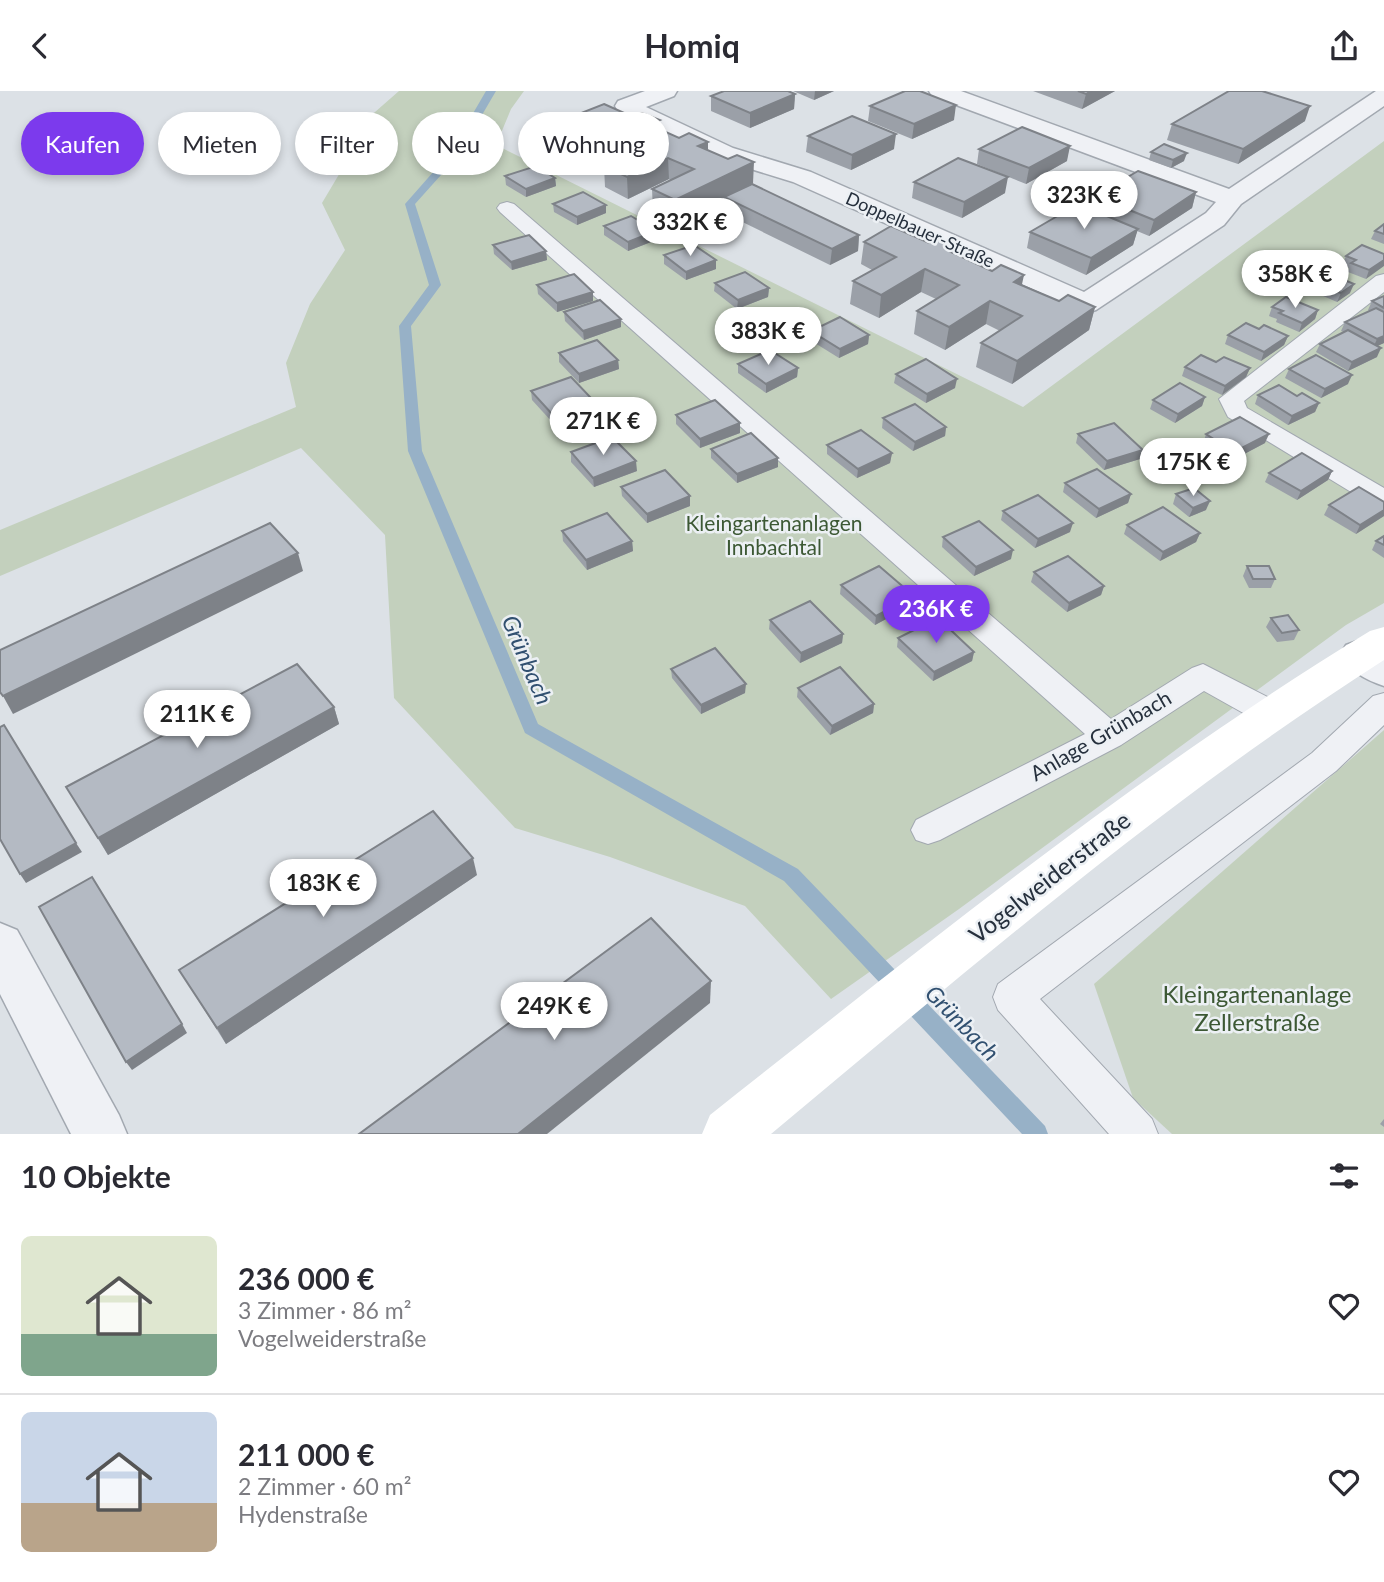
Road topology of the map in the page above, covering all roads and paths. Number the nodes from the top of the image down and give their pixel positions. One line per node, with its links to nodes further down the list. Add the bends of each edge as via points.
1 (666, 91): 4 (street, Doppelbauer-Straße, via 626,106 724,153 802,177 1086,304 1215,219)
2 (940, 91): 4 (street)
3 (1384, 96): 4 (street, Doppelbauer-Straße)
4 (1232, 199)
5 (507, 208): 11 (lane)
6 (1384, 281): 7 (lane, via 1231,399 1237,412)
7 (1384, 500)
8 (1376, 656): 10 (main road, Vogelweiderstraße)
9 (1384, 705): 16 (lane, via 1324,762 1012,997)
10 (1272, 714): 11 (lane, Anlage Grünbach, via 1203,676); 15 (main road, Vogelweiderstraße, via 1166,789 943,961)
11 (1109, 736): 12 (lane, Anlage Grünbach)
12 (928, 830)
13 (0, 944): 14 (street)
14 (100, 1134)
15 (729, 1134)
16 (1137, 1134)

